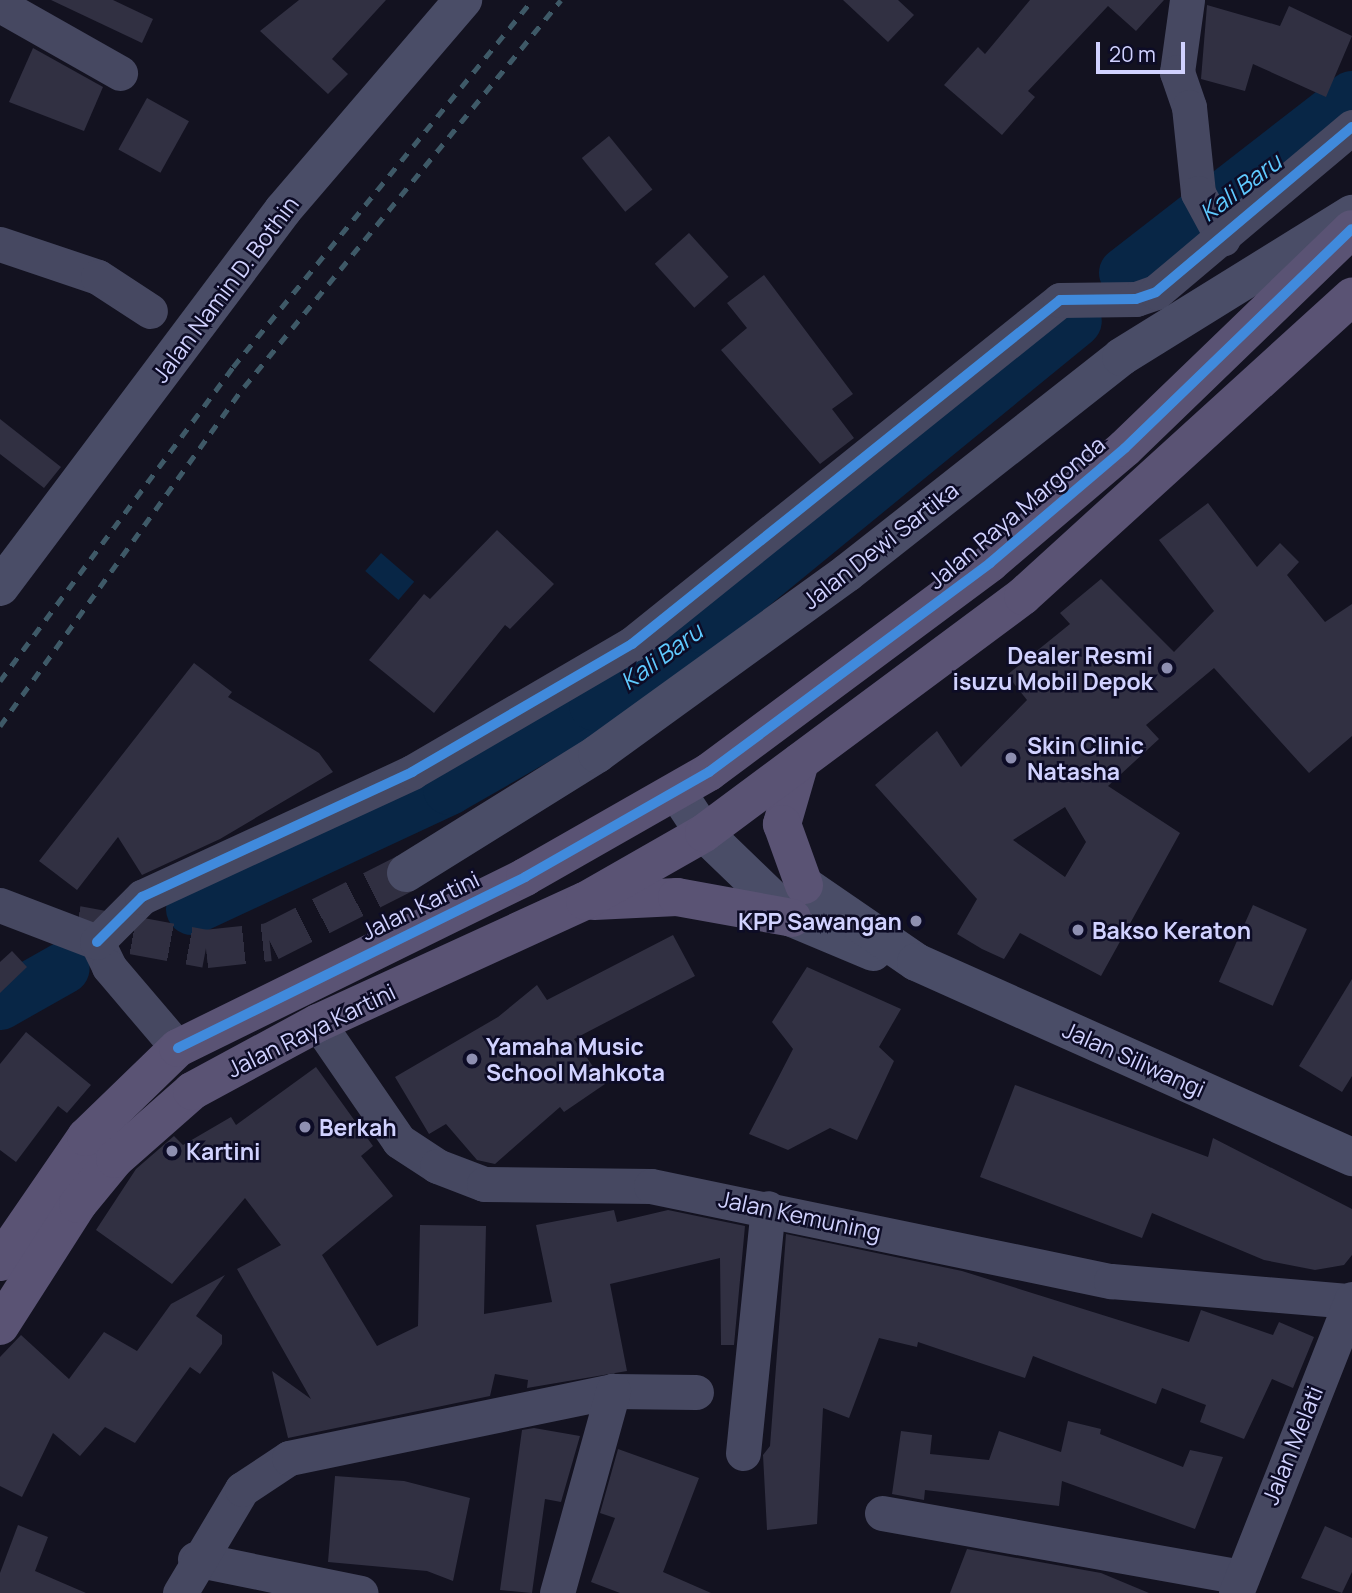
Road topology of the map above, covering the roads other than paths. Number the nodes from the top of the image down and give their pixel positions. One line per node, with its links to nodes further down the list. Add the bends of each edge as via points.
1 (463, 0): 12 (main road, Jalan Namin D. Bothin, via 283,210)
2 (1186, 0): 7 (street, via 1177,72 1189,107)
3 (0, 5): 4 (street)
4 (120, 73)
5 (1352, 127): 7 (street)
6 (1352, 214): 16 (main road, Jalan Dewi Sartika, via 1121,357 847,573 673,699)
7 (1211, 216): 20 (street, via 1156,292 1136,299 1060,300 632,643 412,772 142,897)
8 (1352, 229): 14 (main road, Jalan Raya Margonda, via 1125,448 997,557 835,683)
9 (0, 244): 11 (street, via 98,277)
10 (1352, 297): 13 (main road, via 1023,596)
11 (150, 311)
12 (0, 587)
13 (800, 762): 15 (main road); 18 (main road, via 782,824)
14 (677, 792): 15 (main road, Jalan Siliwangi); 22 (main road, Jalan Kartini, via 526,877)
15 (704, 833): 17 (main road, Jalan Raya Kartini); 18 (main road, Jalan Siliwangi)
16 (406, 873)
17 (584, 901): 18 (main road, via 677,897); 21 (main road, Jalan Raya Kartini)
18 (798, 902): 23 (main road, Jalan Siliwangi, via 870,951 916,962)
19 (0, 905): 20 (street)
20 (97, 942): 22 (street, via 109,967)
21 (318, 1023): 24 (street, Jalan Kemuning, via 399,1142 464,1178 510,1189 621,1182); 27 (main road, Jalan Raya Kartini, via 223,1072 156,1119 78,1204)
22 (178, 1048): 25 (main road, via 86,1137)
23 (1352, 1157)
24 (768, 1208): 26 (street, Jalan Kemuning, via 1111,1281); 30 (street)
25 (0, 1262)
26 (1351, 1300): 33 (street, Jalan Melati)
27 (0, 1326)
28 (613, 1391): 29 (street); 32 (street, via 289,1458 242,1489); 36 (street)
29 (696, 1392)
30 (743, 1453)
31 (882, 1513): 33 (street)
32 (195, 1559): 34 (street); 35 (street)
33 (1238, 1585)
34 (180, 1593)
35 (361, 1593)
36 (557, 1593)

